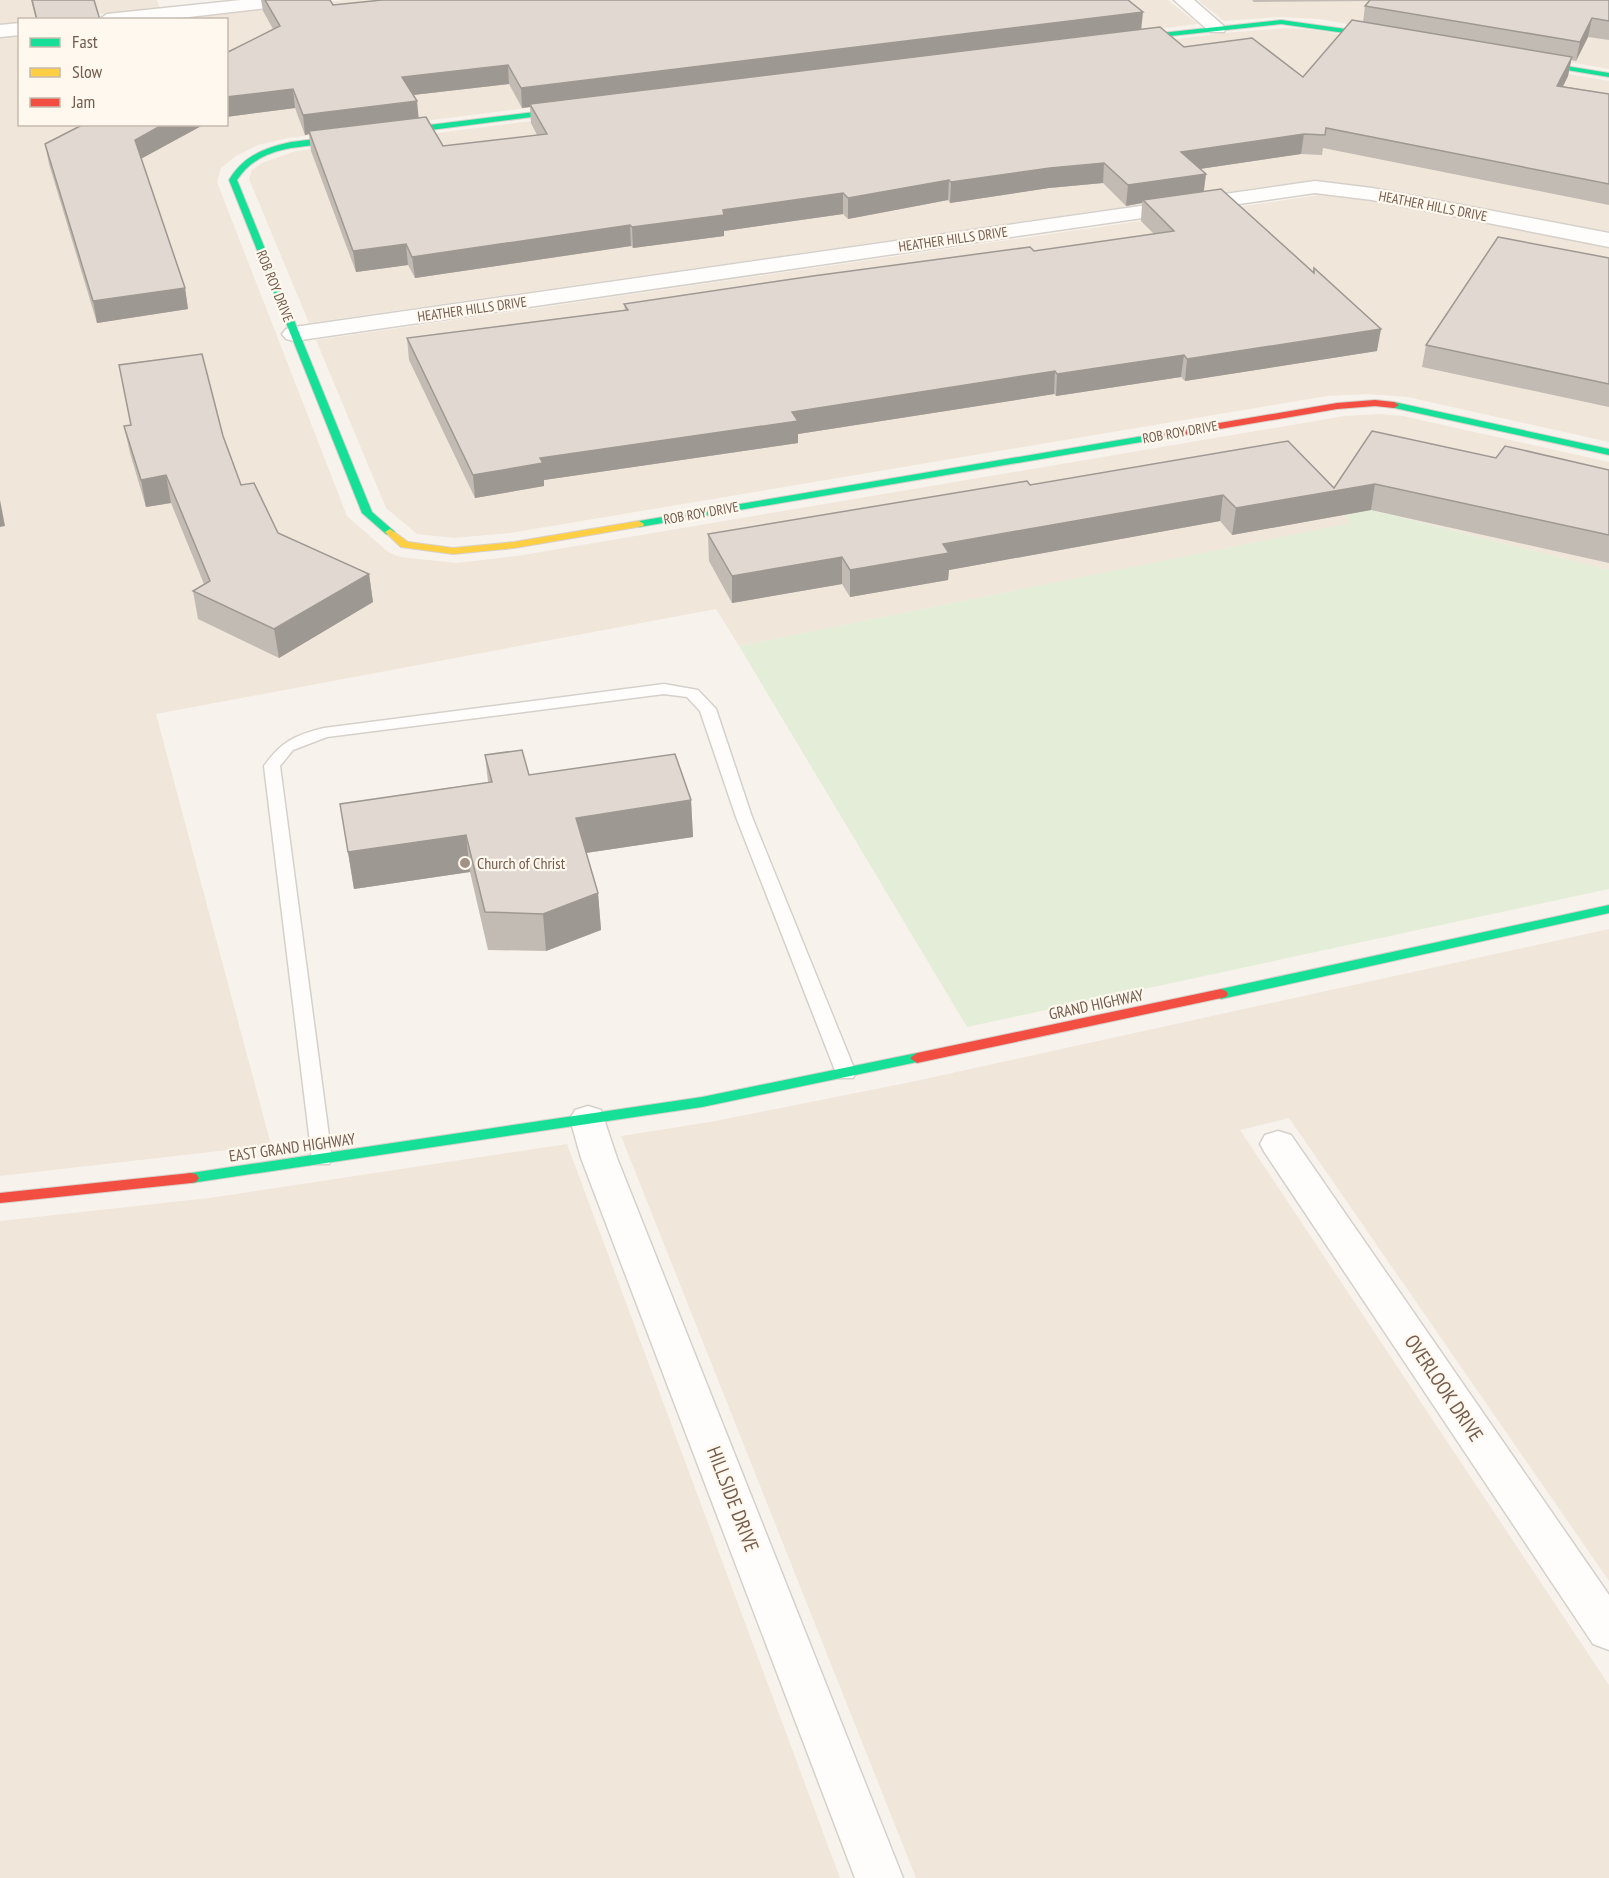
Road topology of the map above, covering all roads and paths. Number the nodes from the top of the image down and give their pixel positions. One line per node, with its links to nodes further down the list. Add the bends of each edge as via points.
1 (292, 0): 3 (street)
2 (1183, 0): 5 (street)
3 (174, 6): 4 (street)
4 (117, 18)
5 (1217, 27): 8 (street, via 1303,23); 9 (street)
6 (18, 29): 7 (street)
7 (0, 31)
8 (1398, 39)
9 (1110, 41)
10 (1515, 59): 11 (street)
11 (1609, 75)
12 (588, 107): 14 (street, ROB ROY DRIVE, via 291,145 249,159 237,169 233,180)
13 (1609, 240): 14 (street, HEATHER HILLS DRIVE, via 1372,194 1315,187)
14 (294, 334): 15 (street, ROB ROY DRIVE, via 367,513 405,545 453,551 514,544 1337,405 1404,406)
15 (1609, 452)
16 (1609, 909): 17 (street, GRAND HIGHWAY)
17 (846, 1073): 18 (street, GRAND HIGHWAY, via 702,1102); 20 (lane, via 744,817 708,709 692,693 664,689 324,734 286,747 272,765)
18 (588, 1119): 20 (street, EAST GRAND HIGHWAY); 23 (street, HILLSIDE DRIVE, via 599,1158)
19 (1278, 1144): 22 (street, OVERLOOK DRIVE)
20 (322, 1159): 21 (street, EAST GRAND HIGHWAY, via 208,1176)
21 (0, 1198)
22 (1609, 1631)
23 (879, 1878)

